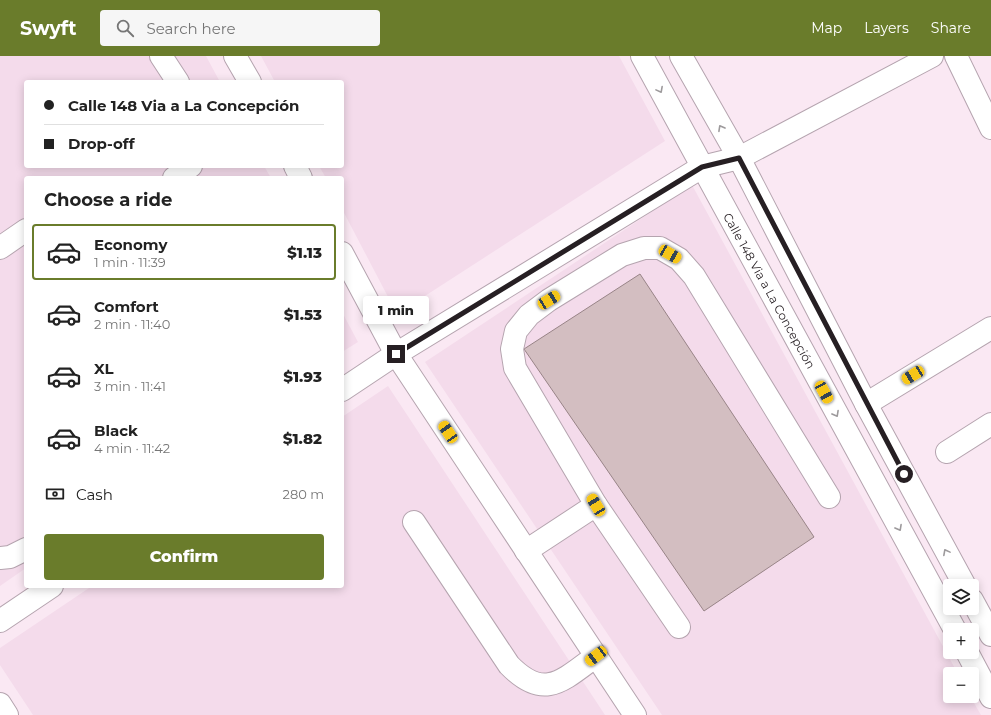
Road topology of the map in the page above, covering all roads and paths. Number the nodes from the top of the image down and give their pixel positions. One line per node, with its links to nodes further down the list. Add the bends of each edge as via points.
1 (161, 56): 7 (street)
2 (236, 56): 8 (street)
3 (642, 56): 11 (street, Calle 148 Via a La Concepción, one-way to 11)
4 (681, 56): 10 (street, one-way to 4)
5 (932, 56): 10 (street)
6 (956, 56): 9 (street)
7 (177, 80)
8 (249, 80)
9 (991, 128)
10 (739, 158): 11 (street); 20 (street)
11 (702, 167): 18 (street); 33 (street, Calle 148 Via a La Concepción, one-way to 33)
12 (189, 168): 13 (street)
13 (177, 176)
14 (24, 231): 15 (street)
15 (0, 248)
16 (344, 257): 18 (street)
17 (991, 328): 20 (street)
18 (396, 354): 19 (street); 27 (street)
19 (344, 389)
20 (866, 404): 29 (street, one-way to 20)
21 (991, 424): 22 (street)
22 (947, 452)
23 (829, 497): 24 (street, via 694,276 679,259 660,248 644,248 622,255 529,315 516,331 512,349 515,368 525,389)
24 (596, 505): 27 (street); 34 (street)
25 (414, 522): 36 (street, via 509,665 521,678 537,685 552,684 574,673)
26 (24, 550): 28 (street, via 10,557)
27 (526, 551): 36 (street)
28 (0, 558)
29 (961, 579)
30 (49, 588): 32 (street)
31 (979, 613): 35 (street)
32 (0, 621)
33 (950, 623)
34 (680, 627)
35 (991, 635)
36 (596, 656): 41 (street)
37 (970, 659): 38 (street)
38 (991, 697)
39 (0, 704): 40 (street)
40 (7, 715)
41 (635, 715)

